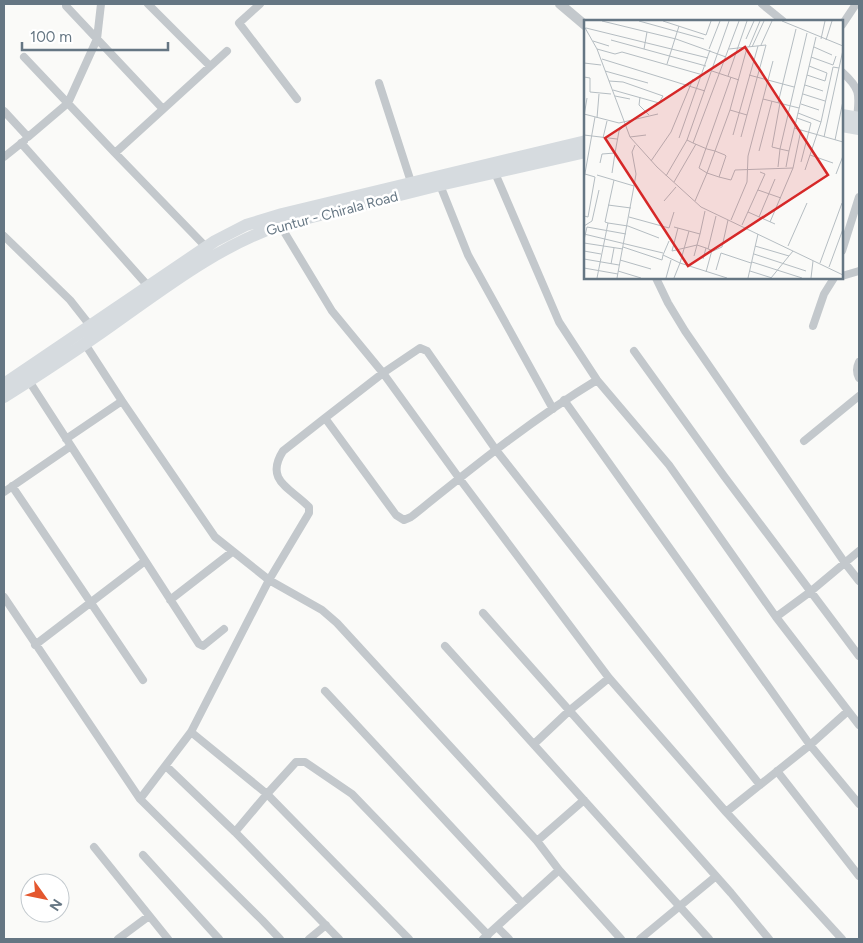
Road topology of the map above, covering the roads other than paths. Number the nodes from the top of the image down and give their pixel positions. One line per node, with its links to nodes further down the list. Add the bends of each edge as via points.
1 (66, 4): 11 (street)
2 (102, 4): 11 (street)
3 (148, 4): 14 (street)
4 (260, 4): 17 (street, via 239,23)
5 (560, 4): 10 (street)
6 (762, 4): 8 (street)
7 (856, 4): 9 (street)
8 (782, 20)
9 (843, 23)
10 (584, 24)
11 (98, 39): 18 (street); 19 (street)
12 (227, 51): 14 (street)
13 (24, 57): 18 (street)
14 (210, 66): 19 (street)
15 (843, 73): 22 (street, via 859,92)
16 (379, 83): 31 (street)
17 (297, 99)
18 (68, 103): 24 (street); 28 (street)
19 (163, 109): 28 (street)
20 (4, 111): 24 (street)
21 (843, 115): 22 (main road)
22 (859, 121): 23 (main road)
23 (843, 126)
24 (28, 137): 26 (street)
25 (584, 141): 31 (main road, Guntur - Chirala Road)
26 (21, 143): 29 (street); 42 (street)
27 (584, 152): 30 (main road, Guntur - Chirala Road)
28 (115, 153): 36 (street)
29 (4, 157)
30 (495, 173): 32 (main road, Guntur - Chirala Road); 50 (street, via 559,322)
31 (411, 182): 36 (main road, Guntur - Chirala Road, via 265,219 229,233)
32 (440, 185): 34 (main road, Guntur - Chirala Road); 57 (street, via 468,255)
33 (859, 197): 37 (street)
34 (280, 225): 44 (main road, Guntur - Chirala Road, via 214,255); 48 (street, via 332,311)
35 (4, 236): 44 (street, via 70,300)
36 (206, 247): 42 (main road, Guntur - Chirala Road)
37 (843, 249)
38 (859, 271): 39 (street)
39 (843, 276)
40 (657, 279): 69 (street, via 685,331)
41 (833, 279): 43 (street, via 824,294)
42 (148, 286): 44 (main road, Guntur - Chirala Road)
43 (813, 326)
44 (94, 331): 45 (main road, Guntur - Chirala Road); 52 (main road, Guntur - Chirala Road)
45 (85, 344): 51 (main road, Guntur - Chirala Road); 56 (street)
46 (634, 351): 72 (street)
47 (859, 362): 49 (street, via 856,367)
48 (383, 373): 58 (street); 62 (street, via 420,348 427,351); 63 (street)
49 (859, 378)
50 (597, 380): 55 (street); 77 (street, via 669,464)
51 (29, 381): 54 (main road, Guntur - Chirala Road); 59 (street)
52 (4, 384)
53 (859, 396): 60 (street)
54 (4, 397)
55 (564, 400): 57 (street); 90 (street)
56 (122, 401): 59 (street); 67 (street, via 202,521 218,542)
57 (552, 408): 62 (street)
58 (325, 418): 63 (street, via 399,518 411,517); 70 (street, via 288,446 278,459 276,476 310,510)
59 (66, 439): 61 (street)
60 (804, 441)
61 (71, 446): 64 (street); 68 (street)
62 (496, 450): 63 (street); 93 (street)
63 (459, 478): 82 (street)
64 (12, 486): 65 (street); 75 (street)
65 (4, 492)
66 (859, 551): 69 (street)
67 (232, 552): 70 (street); 74 (street)
68 (145, 561): 74 (street); 75 (street)
69 (845, 563): 71 (street); 72 (street)
70 (269, 580): 88 (street); 100 (street, via 322,610 337,623)
71 (859, 581)
72 (810, 592): 77 (street); 81 (street)
73 (4, 597): 79 (street)
74 (170, 600): 78 (street, via 201,646)
75 (91, 603): 79 (street); 83 (street)
76 (483, 613): 85 (street)
77 (776, 617): 86 (street)
78 (224, 629)
79 (35, 645): 95 (street)
80 (445, 646): 89 (street)
81 (859, 656)
82 (610, 678): 85 (street); 98 (street)
83 (143, 680)
84 (325, 691): 106 (street)
85 (570, 710): 89 (street); 105 (street)
86 (848, 711): 87 (street); 90 (street)
87 (859, 726)
88 (191, 732): 91 (street); 94 (street)
89 (534, 744): 96 (street)
90 (810, 745): 92 (street); 97 (street)
91 (166, 766): 95 (street); 99 (street)
92 (777, 771): 93 (street); 104 (street)
93 (760, 785): 98 (street)
94 (267, 794): 99 (street); 111 (street, via 296,762 305,762 352,794); 118 (street)
95 (140, 799): 115 (street)
96 (584, 800): 100 (street); 107 (street)
97 (859, 804)
98 (726, 812): 124 (street)
99 (235, 832): 109 (street)
100 (537, 841): 103 (street)
101 (94, 847): 108 (street)
102 (143, 855): 114 (street)
103 (559, 870): 106 (street); 120 (street)
104 (859, 876)
105 (715, 877): 107 (street); 123 (street)
106 (522, 903): 110 (street)
107 (679, 906): 121 (street); 122 (street)
108 (149, 916): 112 (street); 113 (street)
109 (326, 925): 116 (street); 117 (street)
110 (497, 927): 111 (street); 119 (street)
111 (485, 937)
112 (118, 939)
113 (168, 939)
114 (219, 939)
115 (280, 939)
116 (309, 939)
117 (339, 939)
118 (409, 939)
119 (509, 939)
120 (621, 939)
121 (640, 939)
122 (709, 939)
123 (769, 939)
124 (842, 939)

